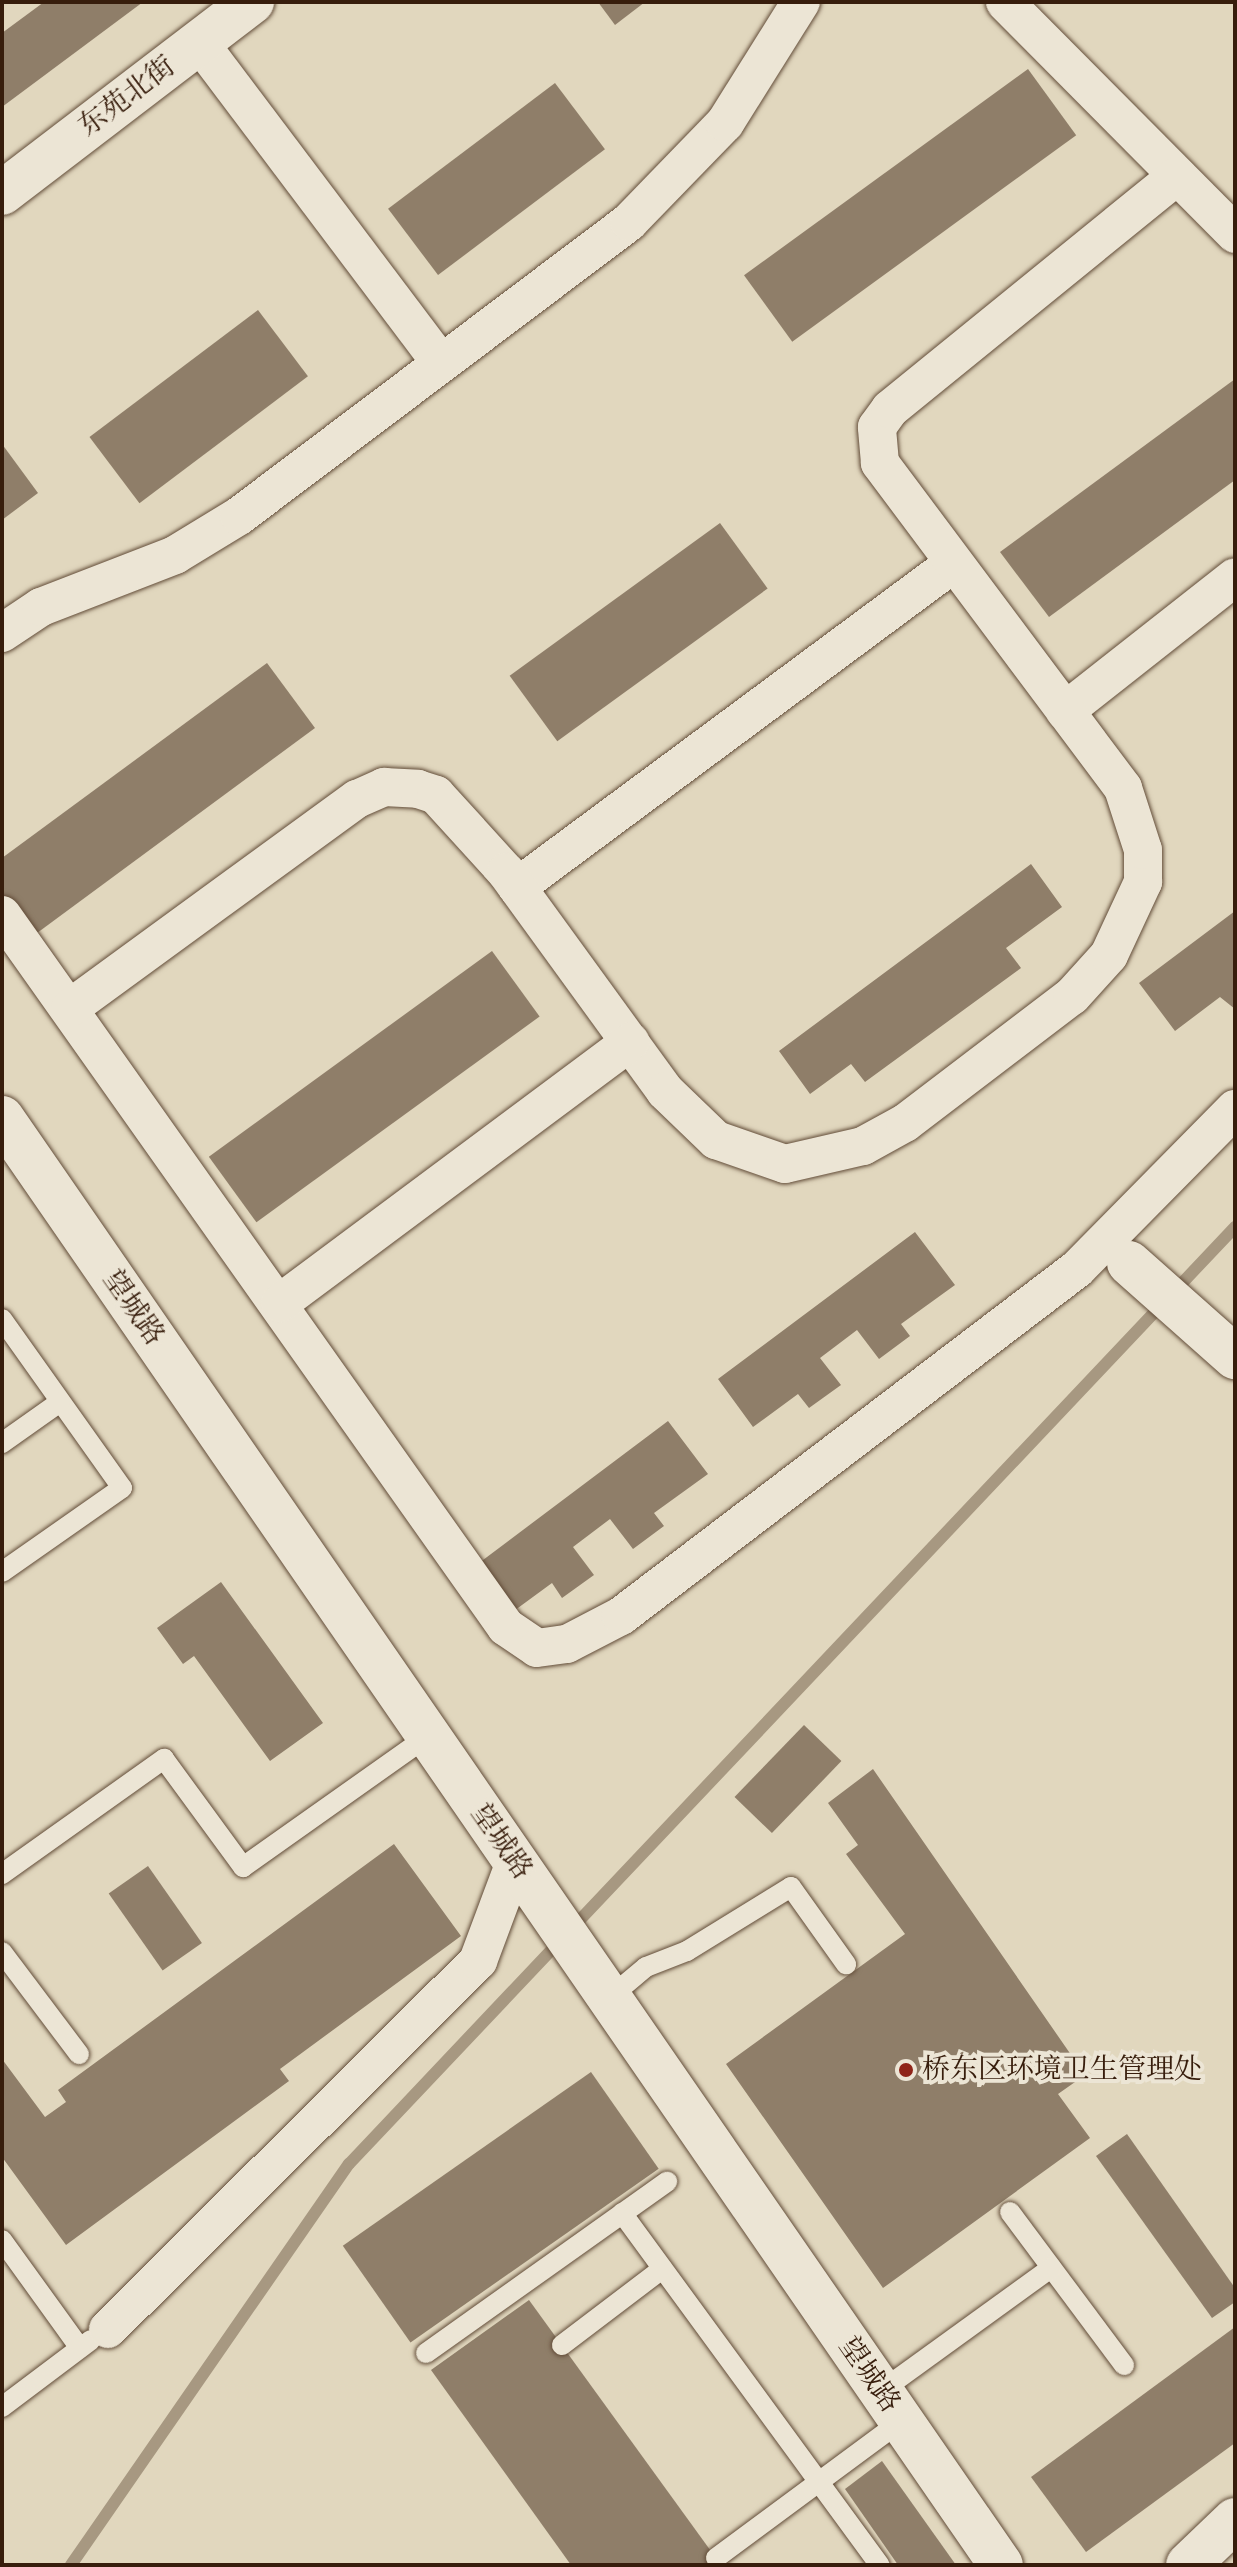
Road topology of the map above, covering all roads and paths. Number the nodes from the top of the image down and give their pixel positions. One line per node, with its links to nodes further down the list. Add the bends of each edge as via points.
1 (252, 2): 4 (main road, 东苑北街)
2 (801, 2): 8 (street, via 725,123 674,181)
3 (1005, 2): 5 (street)
4 (199, 42): 6 (main road, 东苑北街); 8 (street)
5 (1177, 176): 7 (street); 9 (street, via 890,409 877,427 880,463)
6 (5, 183)
7 (1235, 234)
8 (441, 363): 11 (street, via 239,516 175,555 41,607)
9 (954, 563): 12 (street); 13 (street)
10 (1235, 577): 12 (street)
11 (2, 633)
12 (1065, 711): 16 (street, via 1123,788 1143,850 1143,882 1126,926 1072,996 905,1123 863,1146 785,1164 716,1140 665,1091)
13 (517, 887): 15 (street, via 436,795 384,787 357,799); 16 (street)
14 (2, 915): 15 (street)
15 (70, 1008): 20 (street)
16 (630, 1042): 20 (street)
17 (1235, 1109): 19 (street)
18 (2, 1118): 27 (main road, 望城路)
19 (1116, 1253): 20 (street, via 621,1616 567,1644 537,1648 506,1627); 23 (main road)
20 (280, 1303)
21 (2, 1319): 22 (lane)
22 (9, 1342): 24 (lane)
23 (1224, 1349)
24 (60, 1402): 25 (lane); 26 (lane, via 122,1488)
25 (2, 1443)
26 (2, 1572)
27 (428, 1736): 28 (lane, via 243,1867 164,1759); 29 (main road, 望城路)
28 (2, 1874)
29 (526, 1878): 32 (main road, 望城路); 40 (street, via 478,1961)
30 (2, 1952): 33 (lane)
31 (846, 1964): 32 (lane, via 791,1887 687,1951 646,1967)
32 (607, 1996): 44 (main road, 望城路)
33 (79, 2054)
34 (667, 2182): 36 (lane)
35 (1010, 2212): 38 (lane)
36 (622, 2213): 39 (lane); 42 (lane)
37 (2, 2240): 40 (lane)
38 (1051, 2268): 43 (lane); 44 (lane)
39 (662, 2269): 41 (lane); 46 (lane)
40 (94, 2338): 45 (lane)
41 (562, 2345)
42 (426, 2353)
43 (1124, 2365)
44 (891, 2406): 46 (lane); 50 (main road, 望城路)
45 (2, 2407)
46 (818, 2480): 48 (lane); 49 (lane)
47 (1235, 2520): 51 (main road)
48 (716, 2558)
49 (880, 2565)
50 (1001, 2565)
51 (1188, 2565)

